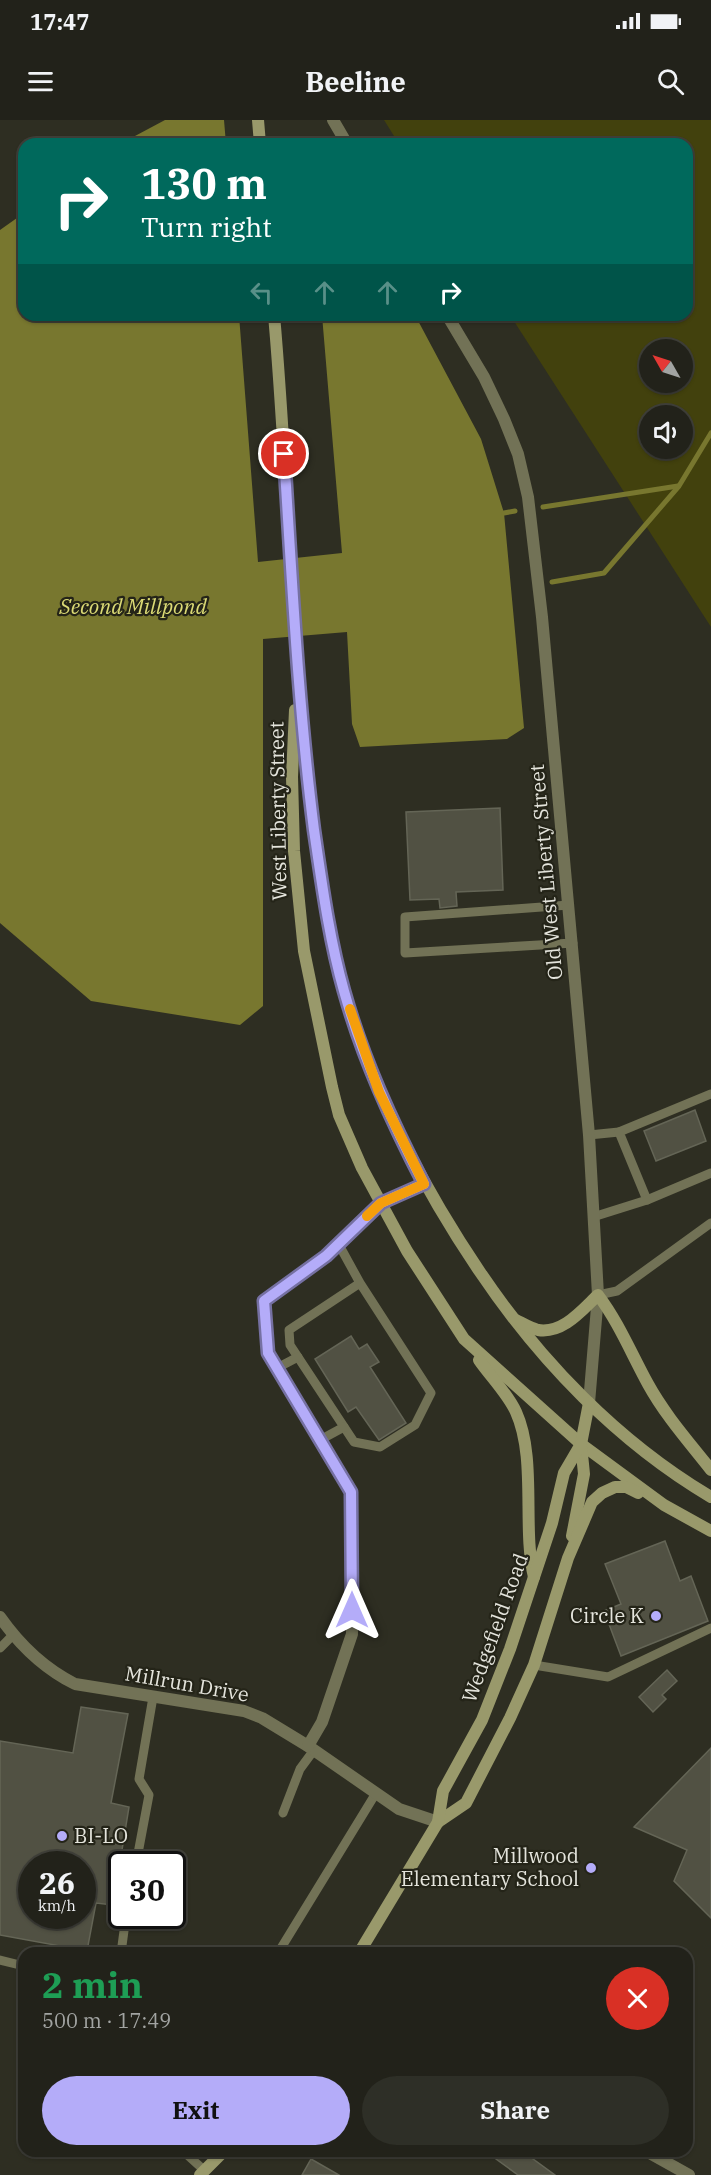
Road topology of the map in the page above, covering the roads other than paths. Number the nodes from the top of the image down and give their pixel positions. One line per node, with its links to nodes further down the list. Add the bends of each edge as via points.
1 (258, 120): 3 (main road)
2 (333, 120): 4 (street)
3 (260, 138)
4 (344, 138)
5 (274, 321): 7 (main road, West Liberty Street)
6 (451, 321): 8 (street, Old West Liberty Street, via 504,419 525,481)
7 (297, 664): 14 (main road, West Liberty Street, via 320,875 337,963 379,1092); 16 (main road, West Liberty Street, via 292,777 304,951 339,1114)
8 (569, 905): 9 (street, Old West Liberty Street); 9 (lane, via 405,917 405,953)
9 (573, 943): 12 (street, Old West Liberty Street)
10 (711, 1094): 11 (lane)
11 (619, 1132): 12 (lane); 15 (lane)
12 (589, 1135): 17 (street, Old West Liberty Street)
13 (711, 1173): 15 (lane)
14 (424, 1184): 16 (street); 22 (main road, West Liberty Street)
15 (647, 1200): 17 (lane)
16 (381, 1203): 19 (street); 23 (main road, West Liberty Street)
17 (593, 1217): 21 (street, Old West Liberty Street)
18 (711, 1223): 21 (lane, via 617,1291)
19 (339, 1244): 20 (lane); 25 (street, via 264,1301 268,1353)
20 (360, 1283): 24 (lane, via 289,1330 290,1345); 27 (lane, via 431,1394 415,1425 380,1447 354,1442)
21 (598, 1295): 22 (main road, via 570,1321 552,1328 538,1330); 26 (street, Old West Liberty Street); 30 (main road, via 668,1416)
22 (513, 1319): 26 (main road, West Liberty Street)
23 (464, 1339): 29 (main road, West Liberty Street); 35 (main road, via 516,1412 526,1465 528,1554)
24 (298, 1357): 25 (lane); 27 (lane)
25 (277, 1368): 28 (street)
26 (589, 1403): 29 (main road, Old West Liberty Street); 31 (main road, West Liberty Street, via 633,1442)
27 (344, 1427): 28 (lane)
28 (320, 1440): 42 (street, via 351,1492 352,1634)
29 (581, 1444): 32 (main road, West Liberty Street); 34 (main road, via 584,1474); 35 (main road, Wedgefield Road, via 564,1473)
30 (711, 1470)
31 (711, 1497)
32 (664, 1505): 33 (main road); 34 (main road, via 626,1487 602,1493 592,1502)
33 (711, 1531)
34 (568, 1558): 40 (main road, Wedgefield Road)
35 (534, 1580): 45 (main road, Wedgefield Road, via 482,1720 443,1791)
36 (0, 1617): 38 (street, Millrun Drive)
37 (711, 1628): 40 (lane, via 608,1677)
38 (13, 1635): 39 (lane); 41 (street, Millrun Drive, via 58,1676 75,1684)
39 (0, 1648)
40 (534, 1665): 45 (main road, Wedgefield Road, via 466,1803)
41 (153, 1697): 42 (street, Millrun Drive, via 244,1711); 46 (lane, via 140,1779 149,1795)
42 (311, 1748): 43 (street, Millrun Drive); 44 (lane)
43 (376, 1793): 45 (street, Millrun Drive, via 399,1809); 49 (lane)
44 (283, 1814)
45 (438, 1822): 50 (main road, Wedgefield Road)
46 (138, 1851)
47 (123, 1929): 48 (lane)
48 (120, 1947)
49 (282, 1947)
50 (363, 1947)
51 (0, 1960): 52 (lane)
52 (18, 1964)
53 (189, 2157): 56 (lane)
54 (219, 2157): 56 (main road)
55 (657, 2157): 57 (street)
56 (205, 2174)
57 (689, 2175)

